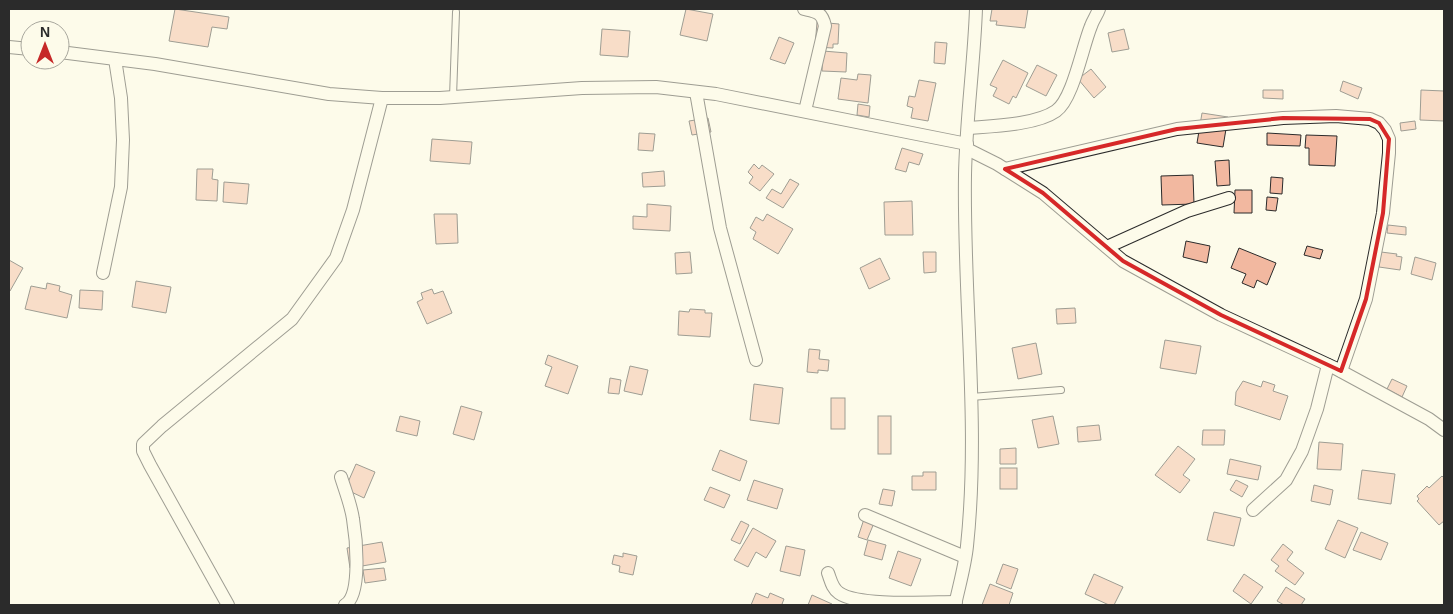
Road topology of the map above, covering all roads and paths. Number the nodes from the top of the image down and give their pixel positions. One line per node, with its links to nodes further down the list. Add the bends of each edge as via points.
1 (804, 9): 10 (street, via 824,17 825,26)
2 (976, 9): 11 (street)
3 (1099, 9): 11 (street, via 1067,98 1056,111 1040,119 1010,125)
4 (456, 12): 8 (lane)
5 (70, 53): 6 (street)
6 (114, 59): 9 (street, via 329,94); 16 (street, via 120,98 121,187)
7 (696, 92): 8 (street, via 656,88 582,88); 10 (street); 17 (street, via 720,228)
8 (453, 97): 9 (street)
9 (382, 98): 29 (street, via 353,210 336,258 292,319 143,444 150,465)
10 (805, 111): 12 (street)
11 (968, 128): 12 (street)
12 (967, 147): 13 (street); 21 (street)
13 (1005, 169): 15 (street, via 1043,194); 19 (street, via 1177,130 1301,117 1336,116 1370,119 1379,123 1389,139 1390,153 1383,213 1366,298)
14 (1229, 198): 15 (street, via 1187,211)
15 (1107, 247): 18 (street, via 1123,261 1221,315)
16 (103, 273)
17 (756, 360)
18 (1328, 365): 19 (street); 24 (street, via 1302,451 1286,480)
19 (1341, 371): 22 (street)
20 (1061, 390): 21 (lane)
21 (971, 397): 26 (street, via 971,489)
22 (1444, 430)
23 (341, 477): 30 (street, via 353,518 357,576 356,588)
24 (1253, 510)
25 (865, 515): 26 (street)
26 (965, 557): 28 (street)
27 (828, 573): 28 (street, via 833,587 854,599)
28 (955, 604)
29 (228, 605)
30 (345, 605)

